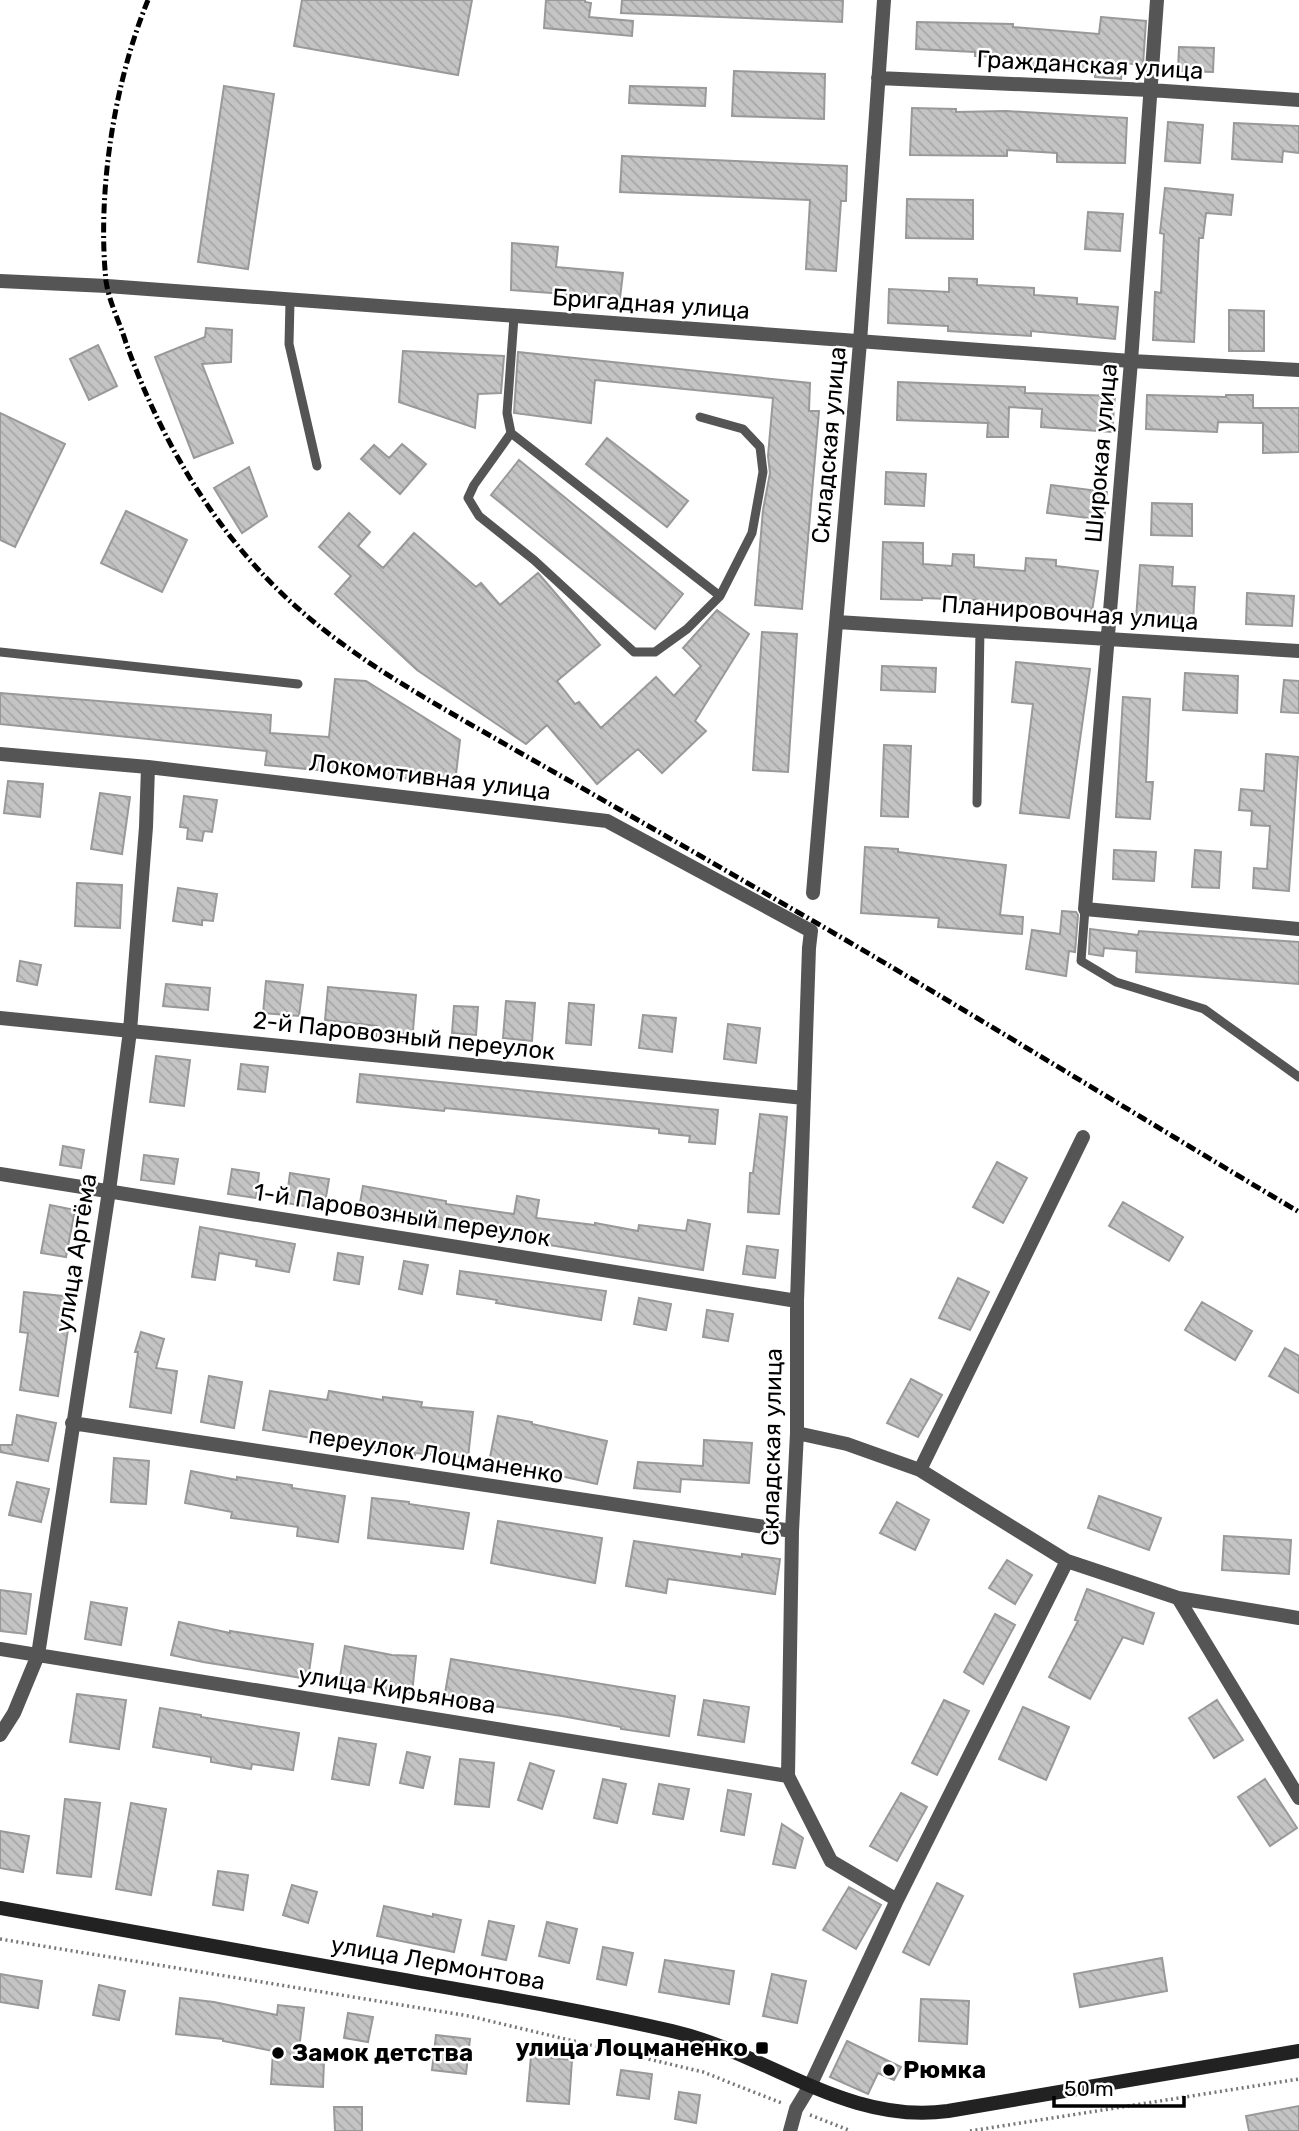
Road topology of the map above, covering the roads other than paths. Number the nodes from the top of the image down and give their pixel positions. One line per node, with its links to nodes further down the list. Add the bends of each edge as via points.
1 (884, 0): 3 (street, Складская улица)
2 (1157, 0): 4 (street, Широкая улица)
3 (878, 78): 4 (street, Гражданская улица); 9 (street, Складская улица)
4 (1150, 90): 5 (street, Гражданская улица); 10 (street, Широкая улица)
5 (1299, 100)
6 (0, 281): 7 (street, Бригадная улица)
7 (290, 301): 8 (street, Бригадная улица); 14 (lane, via 289,344)
8 (514, 317): 9 (street, Бригадная улица); 13 (lane, via 507,413)
9 (860, 342): 10 (street, Бригадная улица); 16 (street, Складская улица)
10 (1131, 361): 11 (street, Бригадная улица); 18 (street, Широкая улица)
11 (1299, 370)
12 (699, 417): 15 (lane, via 743,429 760,447 763,471 752,533)
13 (511, 433): 15 (lane); 15 (lane, via 468,498 479,516 634,652 655,652)
14 (317, 466)
15 (720, 596)
16 (837, 622): 17 (street, Планировочная улица); 25 (street, Складская улица)
17 (980, 629): 18 (street, Планировочная улица); 24 (lane)
18 (1108, 637): 19 (street, Планировочная улица); 26 (street, Широкая улица)
19 (1299, 650)
20 (0, 652): 21 (lane)
21 (298, 684)
22 (0, 754): 23 (street, Локомотивная улица)
23 (148, 767): 28 (street, Локомотивная улица, via 607,821 811,931); 30 (street, улица Артёма)
24 (977, 803)
25 (813, 893)
26 (1085, 909): 27 (street); 31 (lane, via 1081,961 1116,982 1204,1009)
27 (1299, 929)
28 (809, 948): 32 (street, Складская улица)
29 (0, 1018): 30 (street, 2-й Паровозный переулок)
30 (130, 1031): 32 (street, 2-й Паровозный переулок); 35 (street, улица Артёма)
31 (1299, 1077)
32 (804, 1098): 36 (street, Складская улица)
33 (1083, 1137): 39 (street)
34 (0, 1174): 35 (street, 1-й Паровозный переулок)
35 (109, 1191): 36 (street, 1-й Паровозный переулок); 37 (street, улица Артёма)
36 (797, 1301): 38 (street, Складская улица)
37 (72, 1423): 40 (street, переулок Лоцманенко); 45 (street, улица Артёма)
38 (797, 1433): 39 (street, via 847,1444); 40 (street, Складская улица)
39 (920, 1470): 41 (street)
40 (792, 1531): 47 (street, Складская улица)
41 (1067, 1561): 42 (street); 49 (street)
42 (1178, 1598): 43 (street); 48 (street)
43 (1299, 1618)
44 (0, 1649): 45 (street, улица Кирьянова)
45 (38, 1655): 46 (street, улица Артёма); 47 (street, улица Кирьянова)
46 (0, 1735)
47 (788, 1776): 49 (street, Складская улица, via 831,1861)
48 (1299, 1798)
49 (897, 1900): 52 (street)
50 (0, 1908): 52 (main road, улица Лермонтова, via 662,2029 712,2042)
51 (1299, 2051): 52 (main road, улица Лермонтова, via 937,2112 881,2110)
52 (810, 2086): 53 (street)
53 (790, 2131)

